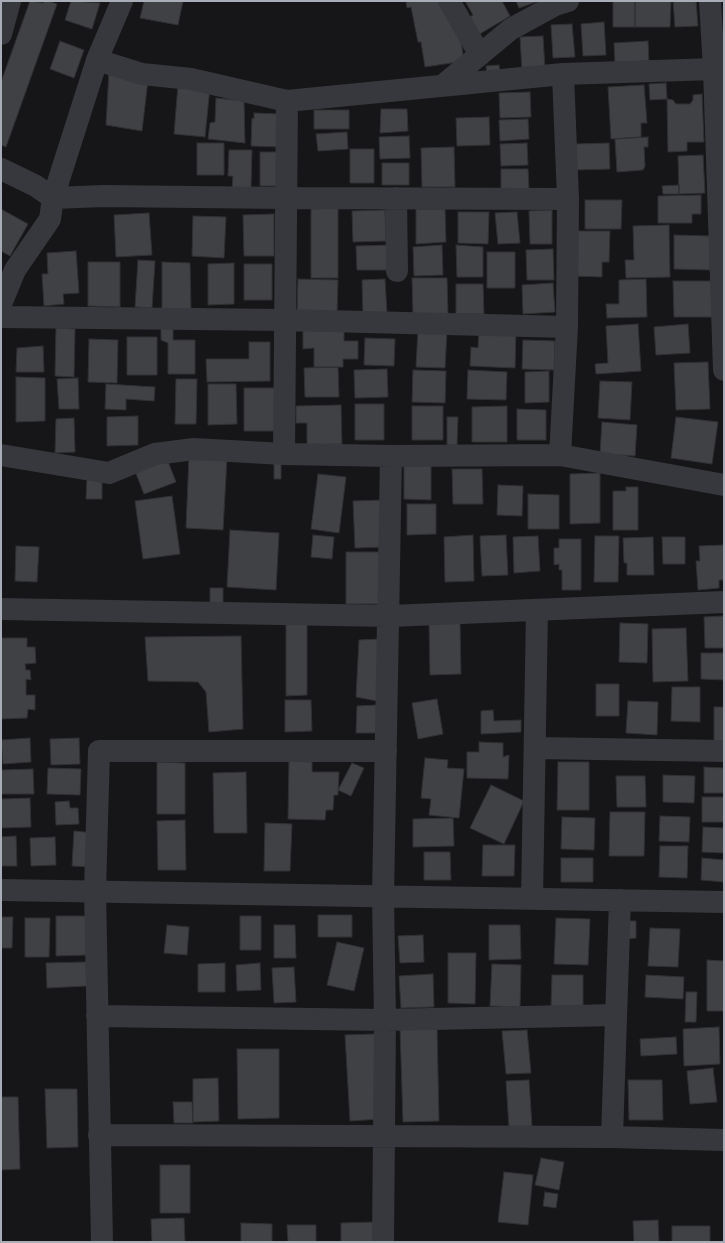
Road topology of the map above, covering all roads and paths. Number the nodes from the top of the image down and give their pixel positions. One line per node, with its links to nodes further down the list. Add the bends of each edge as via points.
1 (10, 1): 6 (street)
2 (122, 1): 8 (street)
3 (449, 1): 7 (street)
4 (710, 1): 9 (street)
5 (559, 2): 7 (street, via 511,29)
6 (1, 34)
7 (480, 55): 11 (street)
8 (97, 60): 12 (street, via 142,74 191,79); 14 (street)
9 (714, 69): 10 (street); 18 (street)
10 (562, 74): 11 (street); 17 (street)
11 (442, 86): 12 (street)
12 (287, 101): 15 (street)
13 (1, 169): 14 (street, via 36,186)
14 (53, 198): 15 (street); 20 (street, via 50,219 15,270)
15 (286, 198): 16 (street); 22 (street)
16 (396, 198): 17 (street); 19 (street)
17 (568, 199): 23 (street)
18 (721, 206): 24 (street)
19 (397, 271)
20 (1, 304)
21 (1, 317): 22 (street)
22 (285, 320): 23 (street); 26 (street)
23 (567, 327): 27 (street)
24 (724, 370)
25 (1, 454): 26 (street, via 109,473 156,454 194,449)
26 (284, 454): 28 (street)
27 (560, 455): 28 (street); 29 (street)
28 (391, 456): 33 (street)
29 (724, 485)
30 (724, 602): 32 (street)
31 (1, 609): 33 (street)
32 (536, 610): 33 (street); 34 (street)
33 (390, 616): 35 (street)
34 (535, 748): 36 (street); 40 (street)
35 (386, 751): 38 (street, via 99,751); 39 (street)
36 (724, 751)
37 (1, 890): 38 (street)
38 (95, 891): 39 (street); 44 (street)
39 (384, 897): 40 (street); 45 (street)
40 (532, 898): 41 (street)
41 (620, 900): 42 (street); 43 (street)
42 (724, 902)
43 (616, 1015): 45 (street); 48 (street)
44 (97, 1016): 45 (street); 46 (street)
45 (385, 1020): 47 (street)
46 (99, 1135): 47 (street); 50 (street)
47 (384, 1137): 48 (street); 51 (street)
48 (612, 1137): 49 (street)
49 (724, 1140)
50 (102, 1242)
51 (383, 1242)

